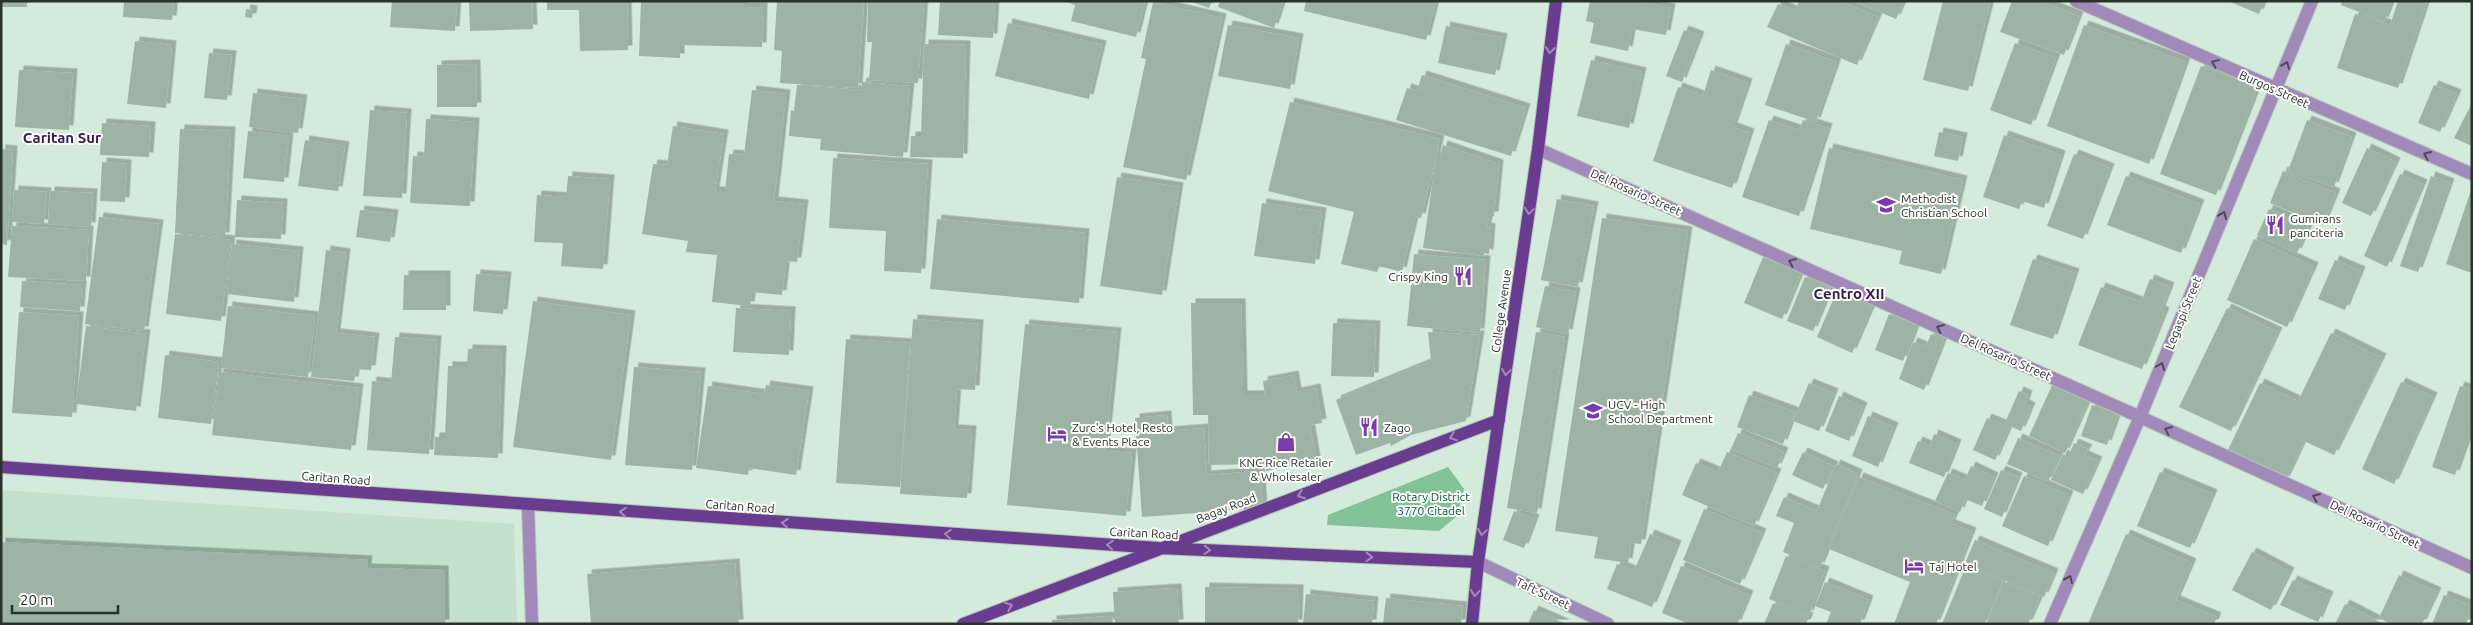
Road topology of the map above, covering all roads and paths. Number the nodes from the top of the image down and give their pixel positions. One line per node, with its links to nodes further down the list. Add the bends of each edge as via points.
1 (1556, 1): 5 (main road, College Avenue, one-way to 5)
2 (2076, 1): 4 (street, Burgos Street, one-way to 2)
3 (2312, 1): 4 (street, Legaspi Street, one-way to 3)
4 (2275, 90): 6 (street, Burgos Street, one-way to 4); 7 (street, Legaspi Street, one-way to 4)
5 (1538, 149): 7 (street, Del Rosario Street, one-way to 5); 8 (main road, College Avenue, one-way to 8)
6 (2472, 174)
7 (2140, 417): 13 (street, Del Rosario Street, one-way to 7); 18 (street, Legaspi Street, one-way to 7)
8 (1499, 420): 11 (main road, Bagay Road, one-way to 11); 12 (main road, College Avenue, one-way to 12)
9 (1, 467): 10 (main road, Caritan Road)
10 (528, 506): 11 (main road, Caritan Road, one-way to 10); 14 (street)
11 (1158, 548): 12 (main road, Caritan Road, one-way to 12); 15 (main road, Bagay Road, one-way to 11)
12 (1478, 562): 16 (main road, College Avenue, one-way to 16); 17 (street, Taft Street)
13 (2472, 568)
14 (532, 624)
15 (963, 624)
16 (1472, 624)
17 (1608, 624)
18 (2050, 624)

